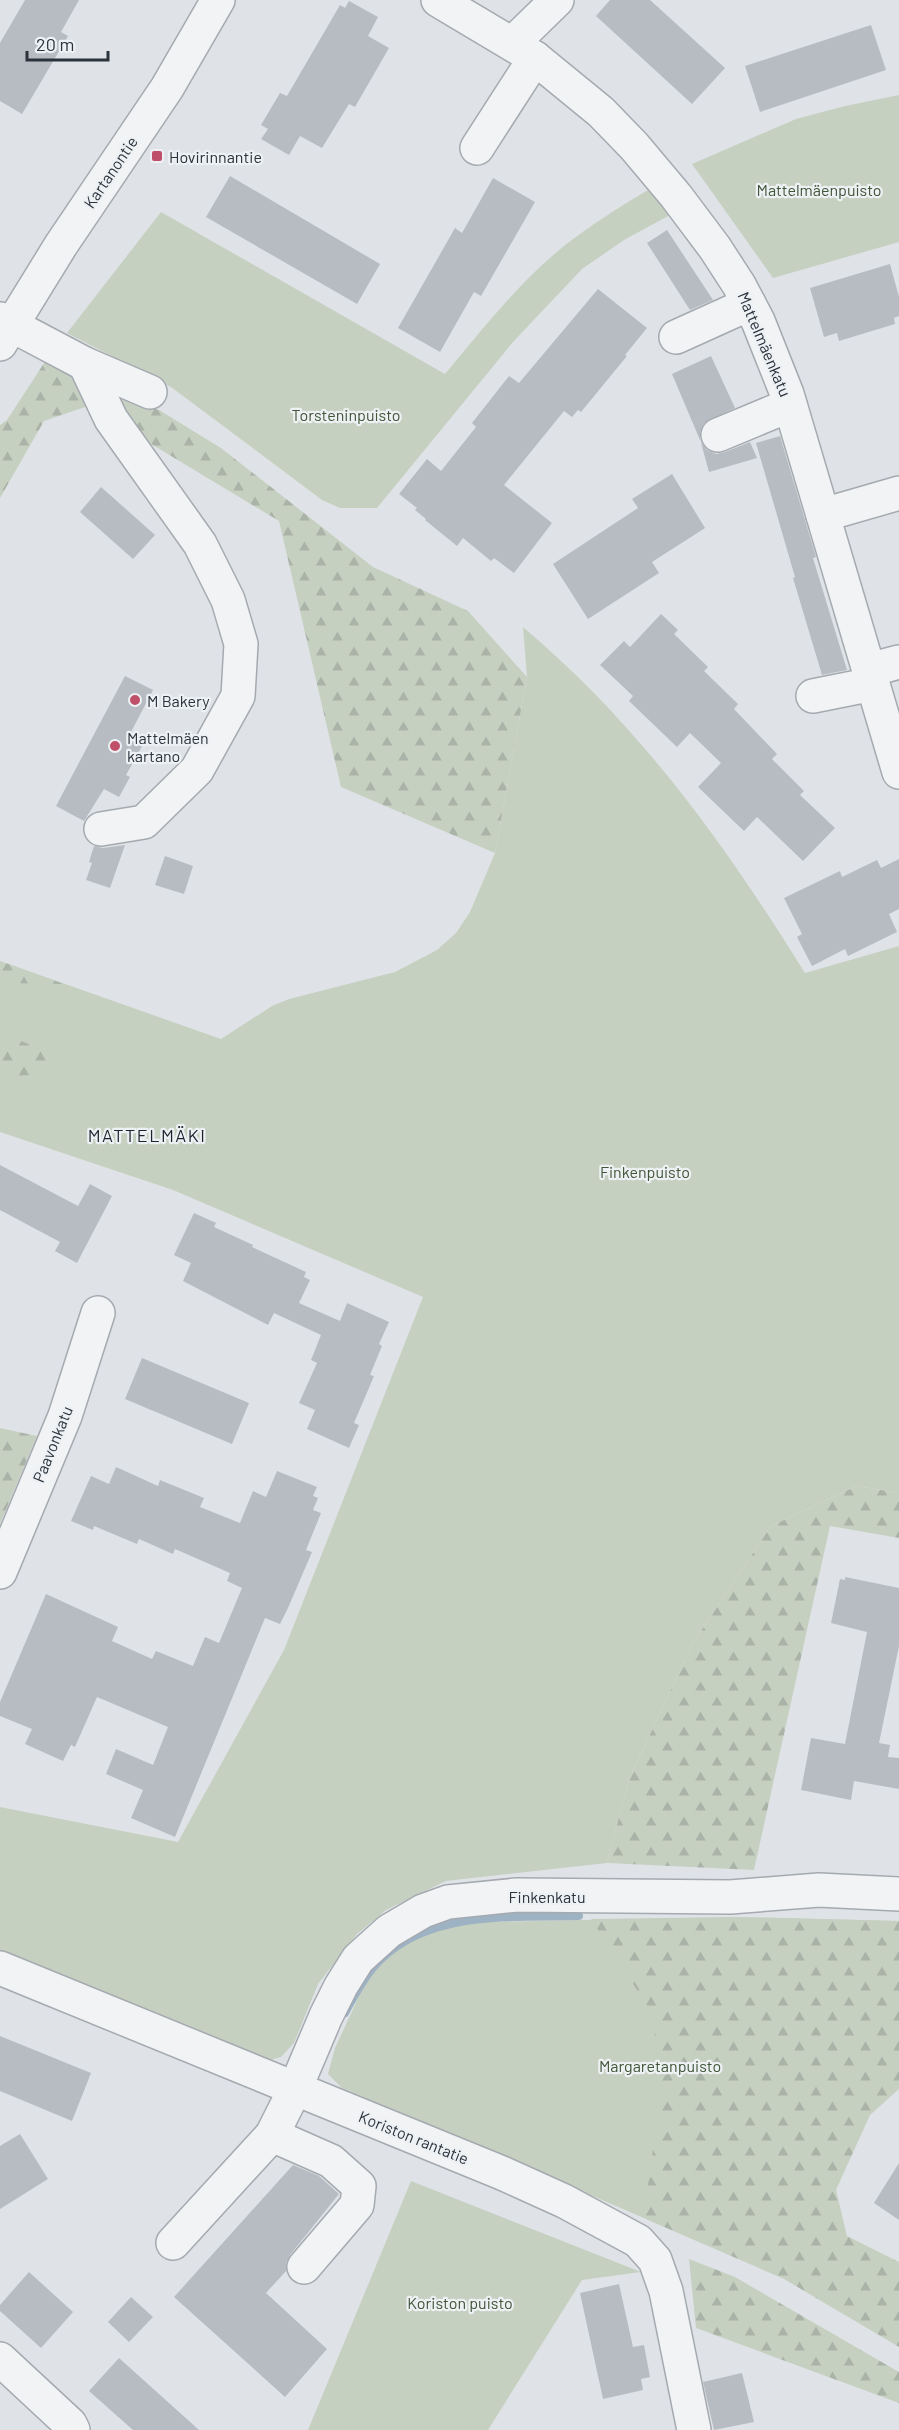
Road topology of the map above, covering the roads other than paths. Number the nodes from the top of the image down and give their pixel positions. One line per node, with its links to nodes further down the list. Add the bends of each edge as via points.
1 (218, 0): 7 (street, Kartanontie, via 167,88)
2 (438, 0): 4 (street, Mattelmäenkatu)
3 (557, 0): 4 (street)
4 (524, 50): 5 (street); 6 (street, Mattelmäenkatu, via 601,112 634,146 716,248)
5 (477, 148)
6 (749, 304): 8 (street); 11 (street, Mattelmäenkatu)
7 (4, 330): 9 (street)
8 (675, 337)
9 (85, 364): 10 (street); 18 (street, via 111,419 200,544 228,600 241,644 238,696 197,770 144,822)
10 (150, 392)
11 (790, 405): 12 (street); 14 (street, Mattelmäenkatu)
12 (718, 435)
13 (899, 493): 14 (street)
14 (823, 515): 15 (street, Mattelmäenkatu)
15 (880, 672): 16 (street); 17 (street, Mattelmäenkatu)
16 (813, 696)
17 (899, 772)
18 (101, 829)
19 (98, 1313): 20 (street, Paavonkatu, via 65,1416)
20 (0, 1572)
21 (899, 1894): 23 (street, Finkenkatu, via 819,1890 730,1896 517,1895 448,1902 389,1931 358,1959 331,2006)
22 (0, 1968): 23 (street, Koriston rantatie)
23 (295, 2089): 24 (street, Finkenkatu); 29 (street, Koriston rantatie, via 513,2178 638,2241 655,2260 666,2291)
24 (272, 2135): 25 (street, Finkenkatu); 26 (street, via 331,2160 359,2186 357,2205)
25 (173, 2243)
26 (304, 2267)
27 (0, 2359): 28 (street)
28 (73, 2430)
29 (694, 2430)

